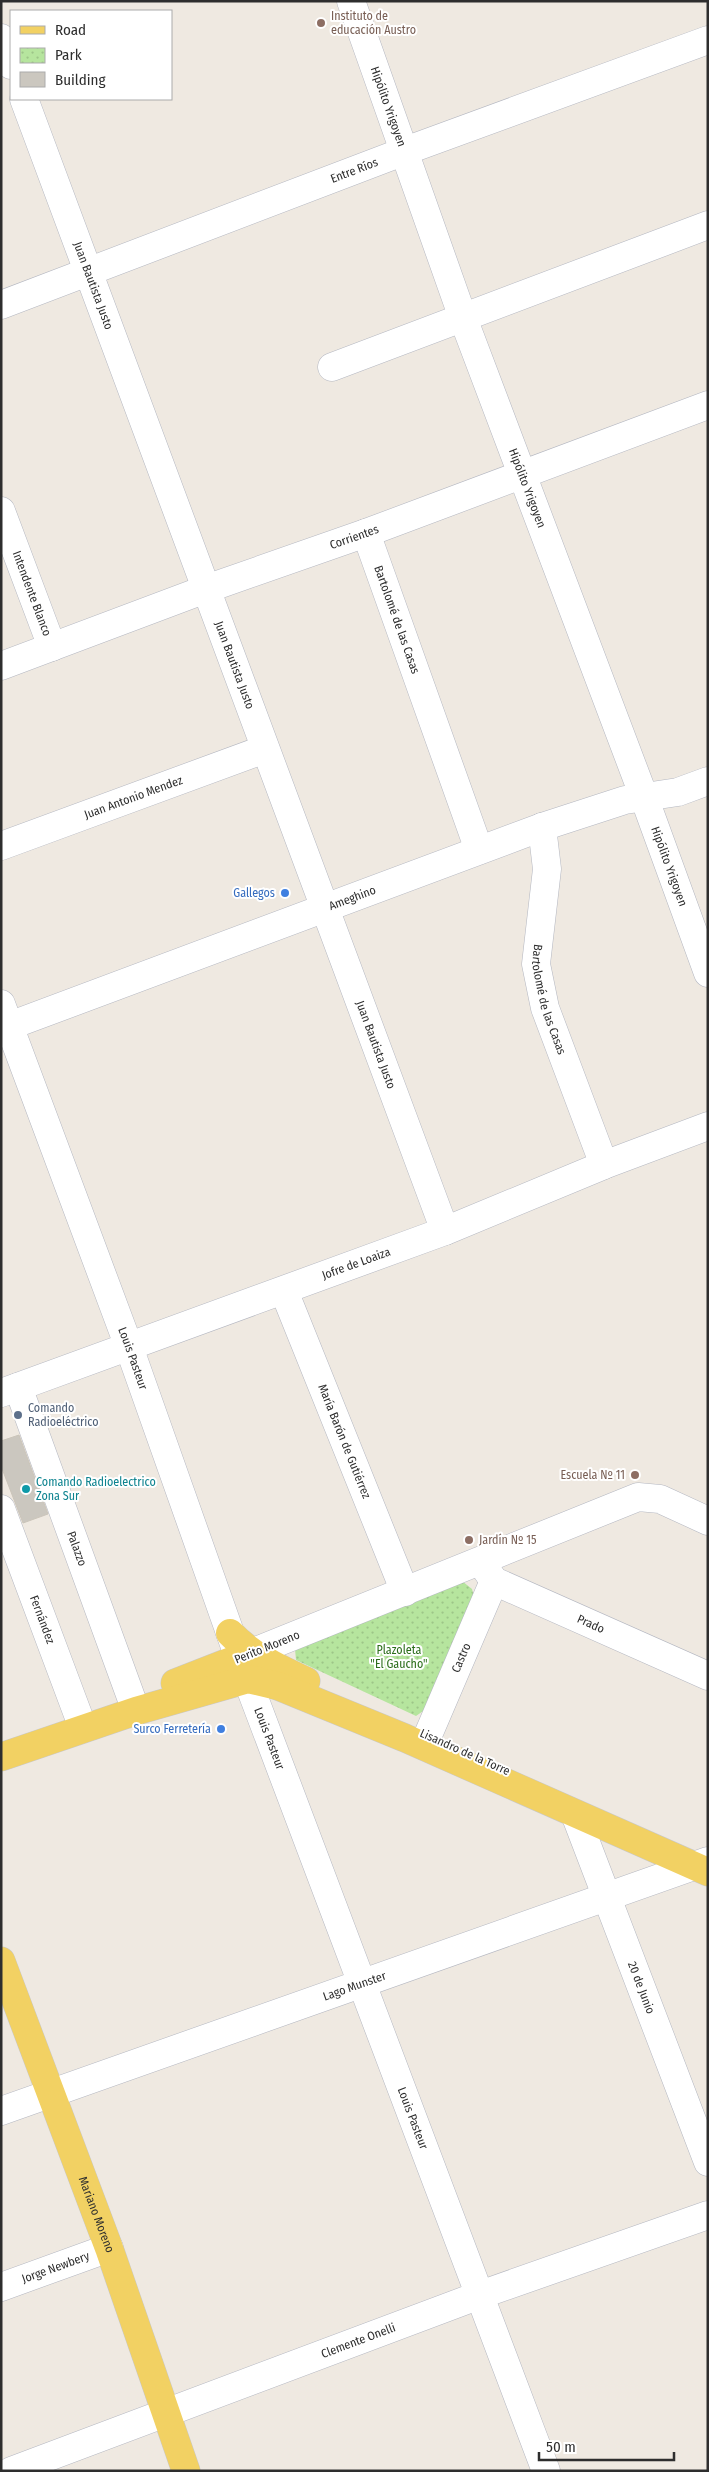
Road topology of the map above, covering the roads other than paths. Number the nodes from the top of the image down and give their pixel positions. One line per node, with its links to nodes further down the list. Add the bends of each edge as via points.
1 (352, 1): 6 (street, Hipólito Yrigoyen)
2 (1, 38): 4 (street)
3 (708, 40): 6 (street, Entre Ríos)
4 (10, 62)
5 (24, 100): 8 (street, Juan Bautista Justo)
6 (405, 151): 8 (street, Entre Ríos); 10 (street, Hipólito Yrigoyen)
7 (708, 225): 10 (street)
8 (89, 271): 9 (street, Entre Ríos); 16 (street, Juan Bautista Justo)
9 (1, 305)
10 (463, 318): 11 (street); 13 (street, Hipólito Yrigoyen)
11 (332, 367)
12 (707, 409): 13 (street, Corrientes)
13 (521, 473): 15 (street, Corrientes); 21 (street, Hipólito Yrigoyen)
14 (1, 511): 17 (street, Intendente Blanco)
15 (366, 533): 16 (street, Corrientes); 24 (street, Bartolomé de las Casas)
16 (206, 589): 17 (street, Corrientes); 19 (street, Juan Bautista Justo)
17 (52, 647): 18 (street, Corrientes)
18 (1, 666)
19 (265, 749): 23 (street, Juan Antonio Mendez); 25 (street, Juan Bautista Justo)
20 (708, 781): 21 (street, Ameghino, via 678,792)
21 (644, 797): 22 (street, Ameghino); 26 (street, Hipólito Yrigoyen)
22 (542, 827): 24 (street, Ameghino); 29 (street, Bartolomé de las Casas, via 547,869 536,964 540,988)
23 (1, 846)
24 (478, 850): 25 (street, Ameghino)
25 (325, 907): 27 (street, Ameghino); 30 (street, Juan Bautista Justo)
26 (708, 973)
27 (4, 1020): 32 (street, Louis Pasteur)
28 (708, 1126): 29 (street, Jofre de Loaiza)
29 (604, 1165): 30 (street, Jofre de Loaiza)
30 (445, 1231): 31 (street, Jofre de Loaiza)
31 (284, 1291): 32 (street, Jofre de Loaiza); 37 (street, María Barón de Gutiérrez)
32 (129, 1346): 33 (street, Jofre de Loaiza); 38 (street, Louis Pasteur, via 230,1633)
33 (10, 1390): 40 (street, Palazzo)
34 (1, 1509): 41 (street, Fernández)
35 (708, 1521): 36 (street, Perito Moreno, via 660,1499 638,1498)
36 (488, 1572): 37 (street, Perito Moreno); 39 (street, Prado); 42 (street, Castro)
37 (405, 1592): 38 (street, Perito Moreno)
38 (247, 1664): 40 (main road, Perito Moreno); 42 (main road, Lisandro de la Torre, via 286,1672); 44 (main road, Lisandro de la Torre, via 278,1686); 48 (street, Louis Pasteur)
39 (708, 1676)
40 (136, 1711): 41 (main road, Perito Moreno)
41 (83, 1728): 43 (main road, Perito Moreno)
42 (428, 1735): 45 (main road, Lisandro de la Torre)
43 (1, 1757)
44 (575, 1814): 45 (main road, Lisandro de la Torre); 46 (street, 20 de Junio)
45 (704, 1864): 46 (street, Lago Munster)
46 (608, 1897): 48 (street, Lago Munster); 51 (street, 20 de Junio)
47 (1, 1961): 49 (main road, Mariano Moreno)
48 (362, 1985): 49 (street, Lago Munster); 55 (street, Louis Pasteur)
49 (52, 2093): 50 (street, Lago Munster); 53 (main road, Mariano Moreno)
50 (1, 2111)
51 (708, 2162)
52 (708, 2215): 55 (street, Clemente Onelli)
53 (109, 2248): 54 (street, Jorge Newbery); 56 (main road, Mariano Moreno)
54 (1, 2287)
55 (480, 2295): 56 (street, Clemente Onelli); 59 (street, Louis Pasteur)
56 (166, 2412): 57 (street, Clemente Onelli); 58 (main road, Mariano Moreno)
57 (12, 2471)
58 (186, 2471)
59 (546, 2471)

